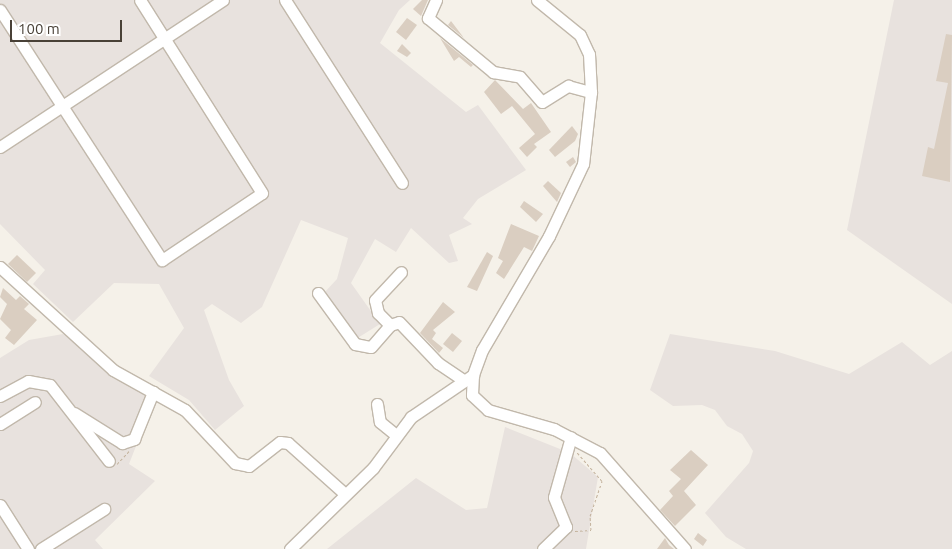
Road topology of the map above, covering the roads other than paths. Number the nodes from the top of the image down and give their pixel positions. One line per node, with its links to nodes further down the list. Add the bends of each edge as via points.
1 (140, 0): 8 (street)
2 (224, 0): 8 (street)
3 (285, 0): 12 (street)
4 (436, 0): 9 (street, via 428,18 493,72 520,77 542,102 568,86)
5 (536, 0): 6 (street)
6 (551, 4): 9 (street, via 586,44)
7 (0, 10): 10 (street)
8 (165, 39): 10 (street); 10 (street, via 262,193 162,260)
9 (591, 92): 17 (street, via 579,176)
10 (62, 106): 11 (street)
11 (0, 147)
12 (402, 183)
13 (0, 266): 18 (street, via 106,364)
14 (401, 272): 16 (street, via 375,300 378,313)
15 (318, 292): 16 (street, via 355,344 371,347)
16 (390, 325): 17 (street, via 401,323 438,362)
17 (468, 378): 24 (street, via 427,403); 25 (street, via 472,395 482,407)
18 (153, 392): 22 (street, via 134,439 122,443); 27 (street, via 185,410 221,453 236,464 249,466 280,442 288,442)
19 (0, 396): 22 (street, via 18,384 39,381 60,394)
20 (35, 402): 23 (street)
21 (377, 404): 24 (street, via 380,422)
22 (72, 412): 26 (street)
23 (0, 424)
24 (396, 435): 27 (street, via 373,468)
25 (572, 438): 33 (street, via 554,497 565,523 564,532); 34 (street, via 610,461)
26 (106, 459)
27 (344, 493): 32 (street)
28 (0, 505): 30 (street)
29 (104, 509): 31 (street)
30 (28, 549)
31 (41, 549)
32 (290, 549)
33 (544, 549)
34 (685, 549)

